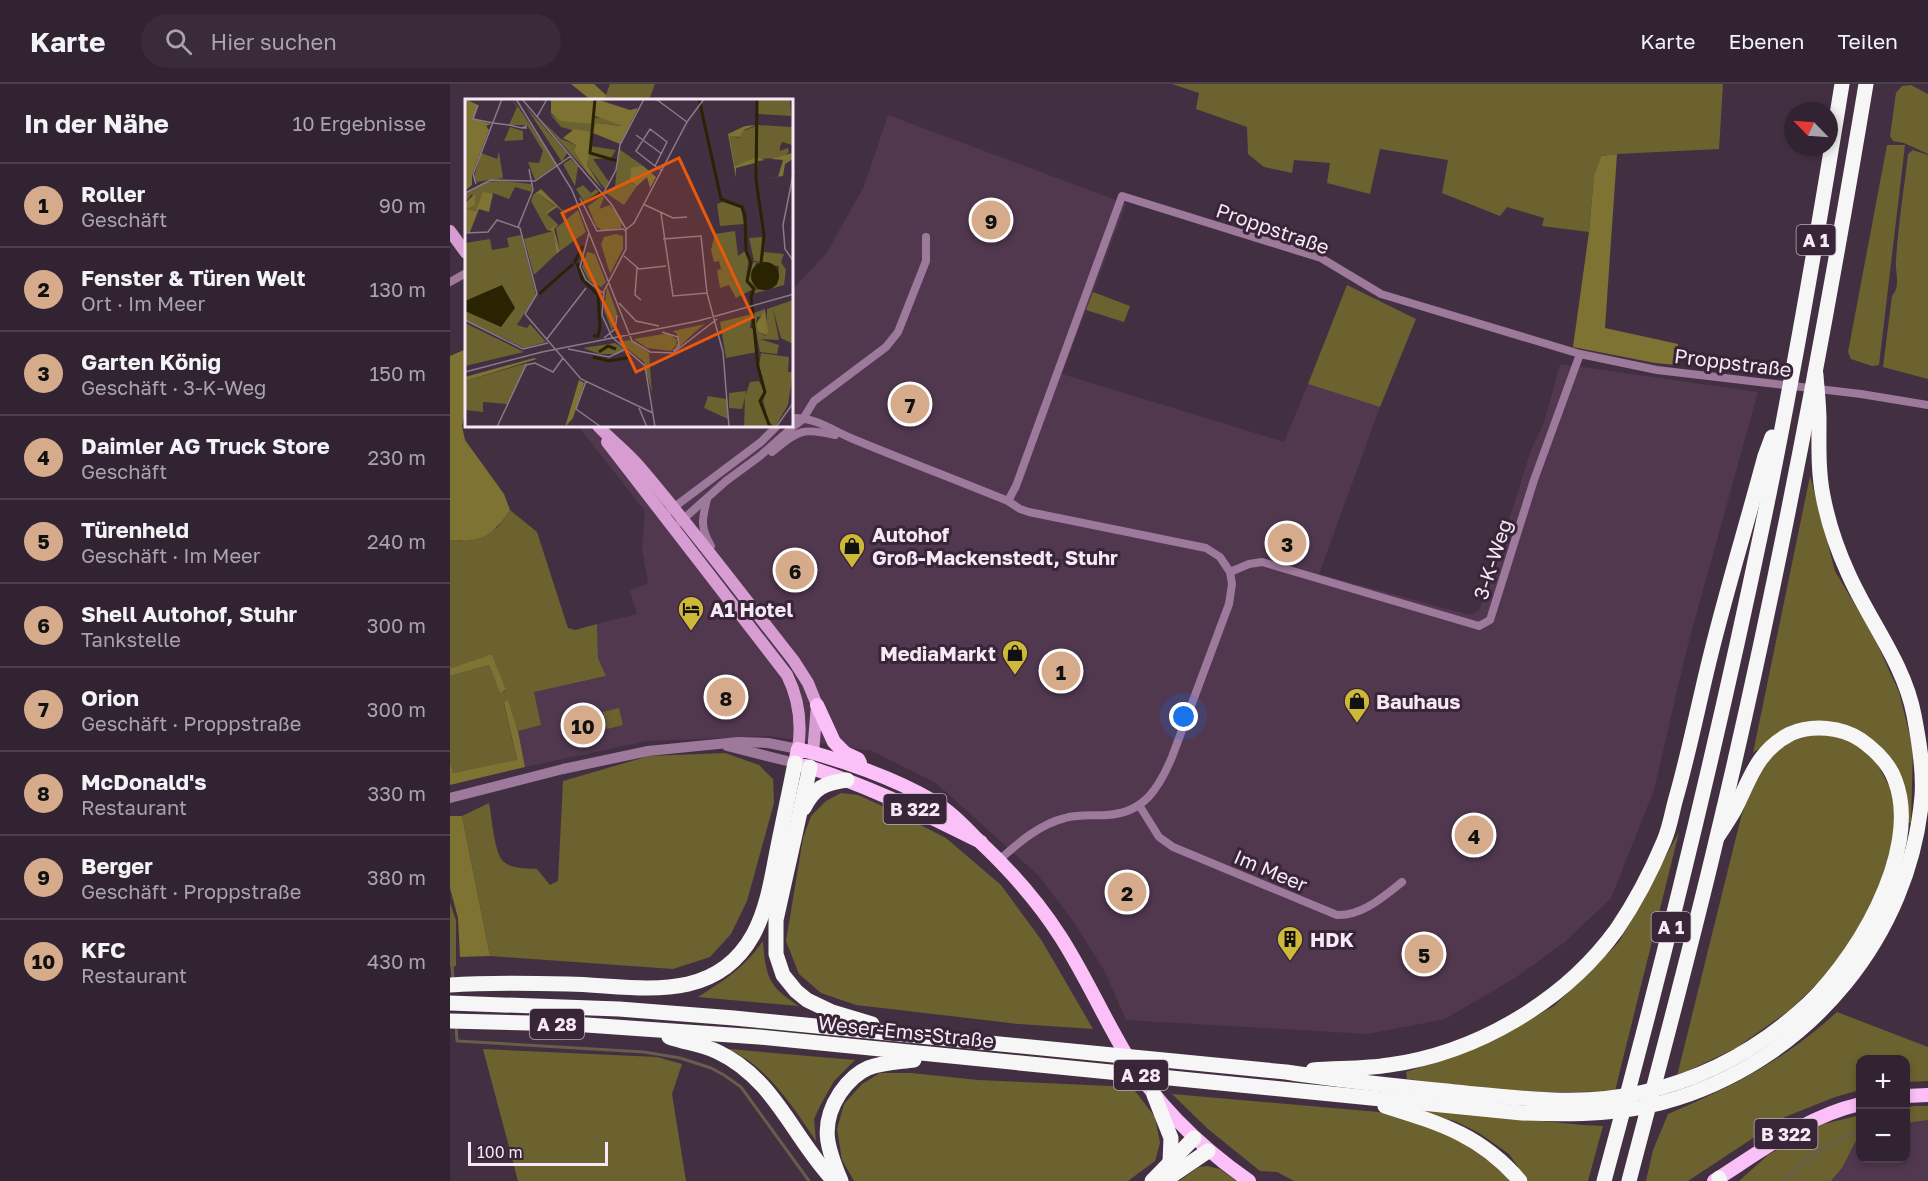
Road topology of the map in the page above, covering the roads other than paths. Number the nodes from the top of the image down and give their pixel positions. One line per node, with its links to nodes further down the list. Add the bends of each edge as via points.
1 (1842, 84): 10 (highway, A 1)
2 (1866, 84): 9 (highway, A 1)
3 (450, 231): 5 (main road)
4 (926, 237): 13 (street, via 926,261 898,332 886,347 814,401)
5 (465, 252)
6 (465, 274): 7 (street)
7 (450, 282)
8 (1580, 354): 11 (street, Proppstraße, via 1657,370); 23 (street, Proppstraße, via 1381,294 1321,258 1122,196); 29 (street, 3-K-Weg, via 1534,480 1490,620 1479,626 1469,624 1262,562)
9 (1816, 375): 37 (highway, A 1); 53 (highway, via 1823,496 1833,535 1848,574 1900,674 1914,713 1922,794 1917,831 1900,893 1886,923 1833,999 1808,1024 1753,1064 1679,1098 1647,1107)
10 (1788, 395): 47 (highway, via 1765,456 1723,605 1665,839 1642,889 1616,930 1560,988 1486,1036 1388,1065); 64 (highway, A 1, via 1695,830)
11 (1928, 405)
12 (794, 418): 13 (street)
13 (803, 418): 14 (street); 19 (street); 20 (street)
14 (794, 426)
15 (600, 428): 24 (main road)
16 (600, 428): 25 (main road)
17 (775, 428): 24 (street)
18 (792, 428): 21 (street)
19 (807, 429): 20 (street); 21 (street, via 765,458)
20 (850, 438): 23 (street)
21 (760, 456): 22 (street)
22 (707, 498): 26 (street); 28 (street, via 703,534)
23 (1008, 501): 29 (street, via 1020,509 1049,517 1206,548 1220,557)
24 (674, 508): 25 (street); 26 (main road)
25 (662, 515): 27 (main road)
26 (684, 519): 27 (street); 28 (main road)
27 (672, 528): 31 (main road, via 787,675 795,691)
28 (711, 554): 30 (main road, via 794,661)
29 (1230, 572): 35 (street, via 1229,604 1172,757 1154,792)
30 (817, 705): 31 (main road); 32 (main road, via 834,742 858,759)
31 (804, 758): 32 (main road, B 322); 33 (main road, B 322); 34 (street, via 717,744 648,751); 36 (highway); 41 (highway, via 764,907 753,934 741,952 716,973 672,988)
32 (865, 770): 38 (main road, B 322, via 933,801)
33 (847, 780): 36 (highway, via 820,786); 38 (main road, B 322)
34 (450, 798)
35 (1139, 805): 39 (street, via 1123,812 1082,814 1050,823); 40 (street, Im Meer, via 1159,837 1173,847 1337,915 1354,914)
36 (799, 812): 45 (highway, via 776,920 776,954 783,975 796,991 820,1007)
37 (1718, 836): 53 (highway, via 1762,758 1775,743 1793,733 1833,729 1852,734 1883,760 1895,778 1901,798 1901,828 1886,886 1873,916 1842,966 1821,991 1772,1034 1722,1064 1682,1082); 65 (highway, A 1)
38 (981, 842): 39 (main road, B 322)
39 (999, 860): 48 (main road, B 322, via 1062,938 1110,1026)
40 (1402, 882)
41 (450, 985)
42 (450, 1003): 45 (highway, Weser-Ems-Straße / A 28, via 630,1010)
43 (450, 1021): 44 (highway, Weser-Ems-Straße / A 28)
44 (647, 1029): 46 (highway, Weser-Ems-Straße / A 28); 58 (highway, via 719,1052 746,1069 768,1090)
45 (897, 1033): 47 (highway, Weser-Ems-Straße / A 28)
46 (952, 1056): 51 (highway, Weser-Ems-Straße / A 28); 59 (highway, via 882,1064 866,1069 846,1085 826,1126 830,1155)
47 (1286, 1072): 53 (highway)
48 (1154, 1095): 54 (main road, B 322); 56 (highway, via 1171,1138)
49 (1928, 1095): 50 (main road)
50 (1910, 1096)
51 (1356, 1097): 53 (highway, via 1522,1113); 63 (highway, via 1454,1129 1492,1154)
52 (1856, 1105): 57 (main road, B 322, via 1793,1130)
53 (1593, 1107)
54 (1194, 1138): 55 (main road, B 322); 56 (highway)
55 (1208, 1151): 61 (highway); 62 (main road, B 322)
56 (1170, 1162): 60 (highway)
57 (1718, 1180)
58 (834, 1181)
59 (841, 1181)
60 (1152, 1181)
61 (1164, 1181)
62 (1250, 1181)
63 (1520, 1181)
64 (1604, 1181)
65 (1629, 1181)

